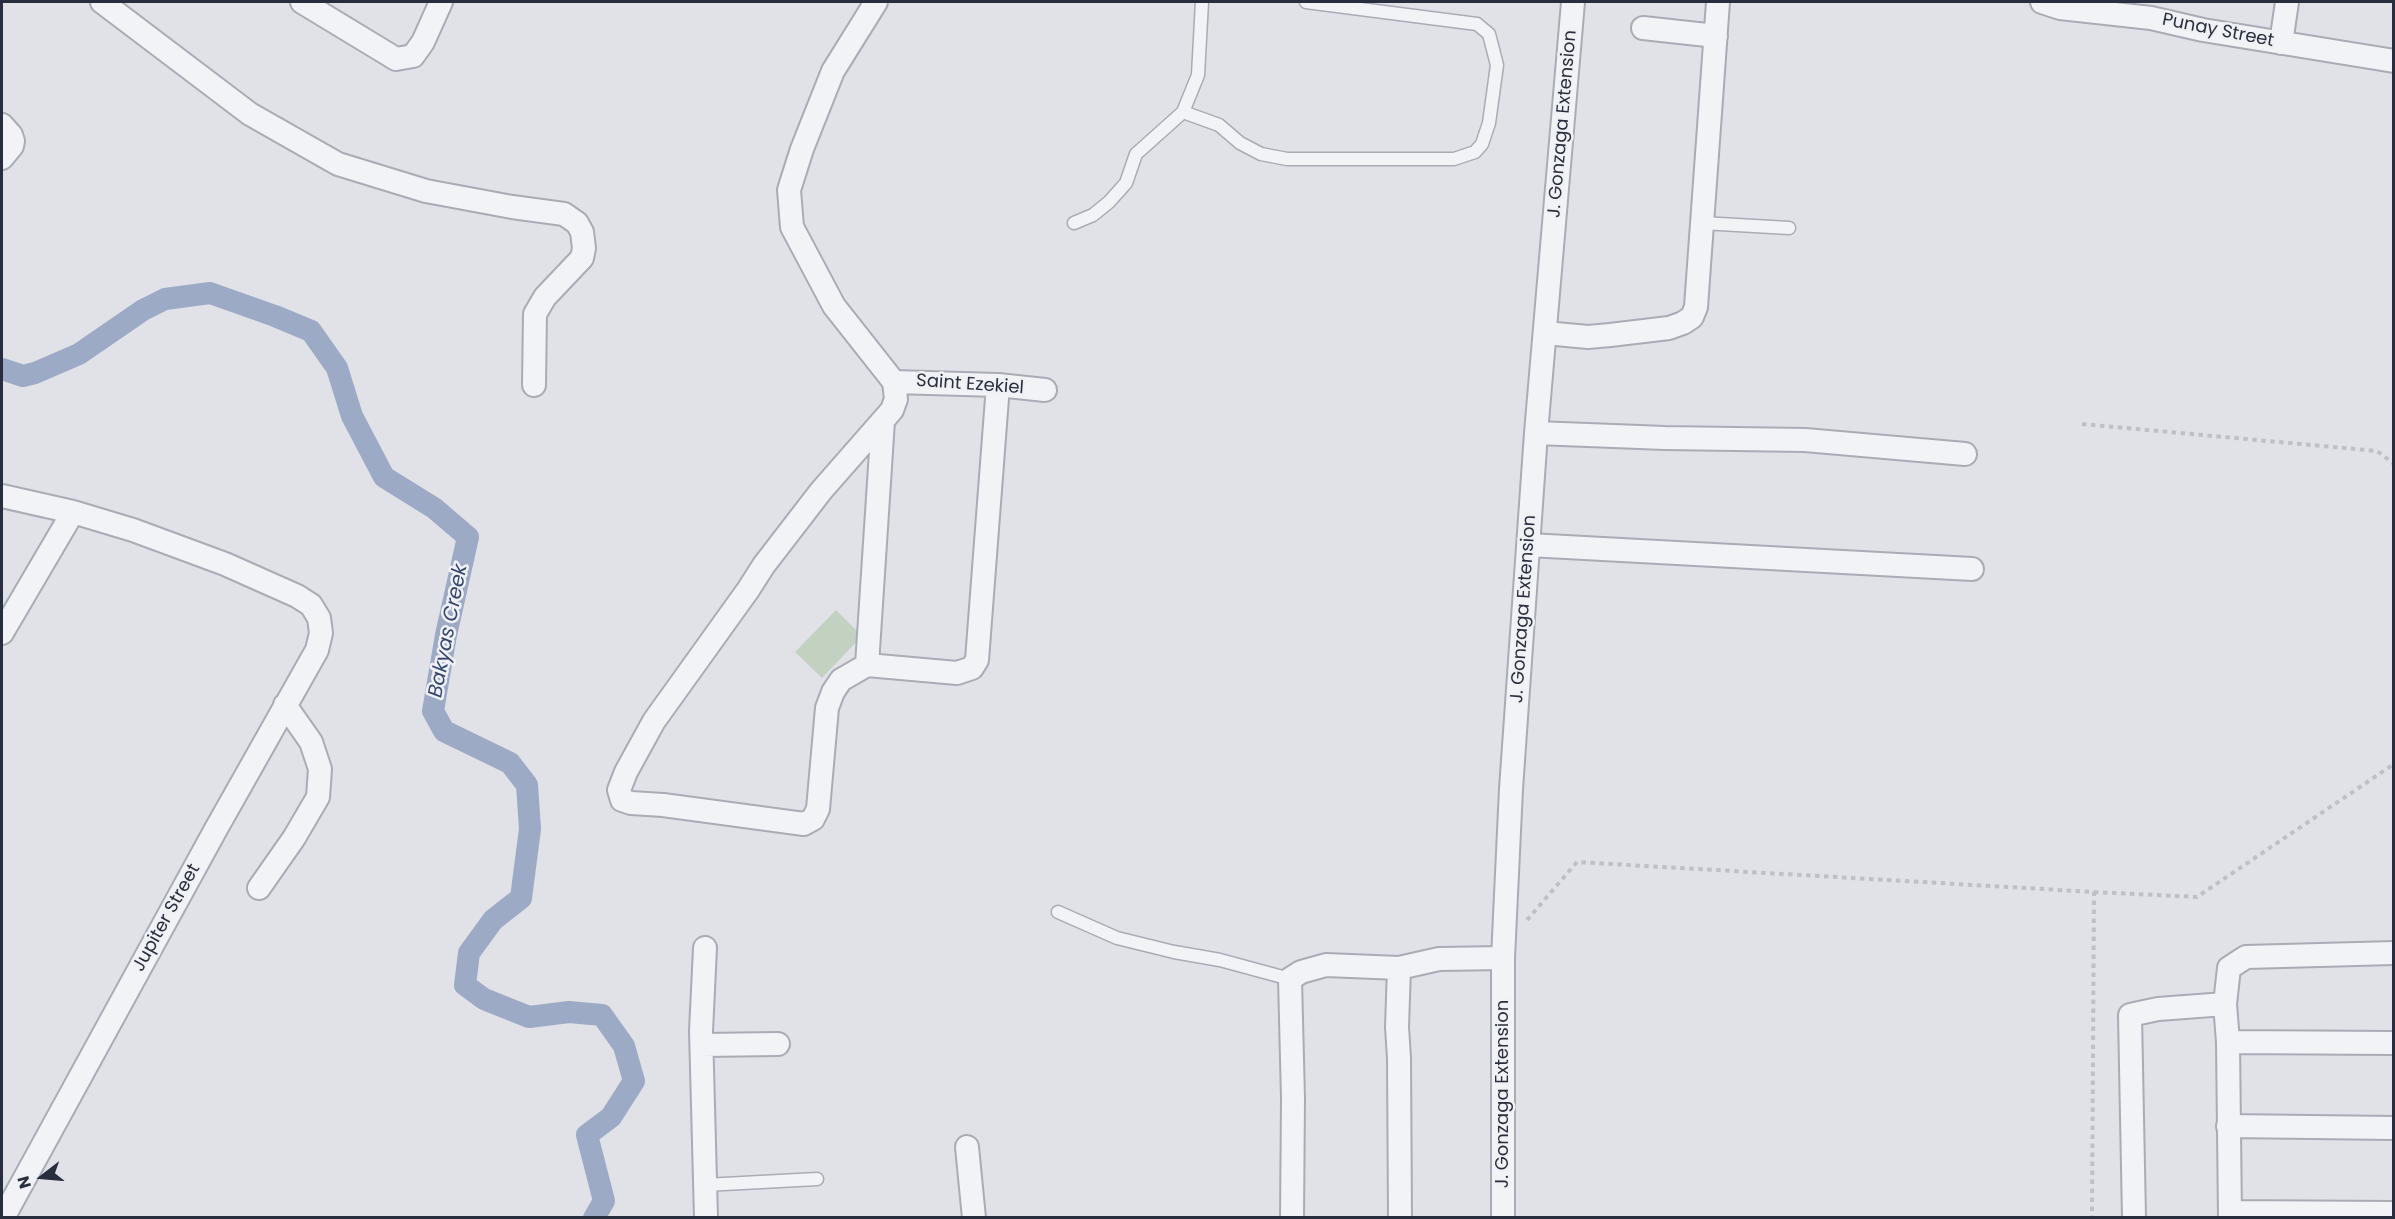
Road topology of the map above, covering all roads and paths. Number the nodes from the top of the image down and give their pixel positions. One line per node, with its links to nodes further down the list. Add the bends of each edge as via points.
1 (102, 2): 24 (street, via 250,114 338,164 426,191 564,214 577,223 582,231 582,258 557,283 535,314)
2 (302, 2): 3 (street, via 396,59 413,56)
3 (441, 2)
4 (876, 2): 23 (street, via 833,71 789,190 792,228 834,306)
5 (1202, 2): 16 (lane, via 1198,75)
6 (1306, 2): 16 (lane, via 1477,24 1489,34 1497,65 1482,144 1475,152 1454,159 1287,159 1261,154 1239,143 1219,125)
7 (1573, 2): 22 (street, J. Gonzaga Extension)
8 (1718, 2): 13 (street)
9 (2043, 2): 11 (street, Punay Street, via 2060,8)
10 (2287, 2): 14 (street)
11 (2152, 10): 14 (street, Punay Street)
12 (1642, 28): 13 (street)
13 (1716, 36): 20 (street)
14 (2281, 43): 15 (street, Punay Street)
15 (2394, 61)
16 (1183, 112): 19 (lane, via 1136,154 1126,183 1109,202)
17 (2, 125): 18 (street, via 13,141)
18 (2, 158)
19 (1074, 223)
20 (1702, 223): 21 (lane); 22 (street, via 1692,317 1669,328 1610,335)
21 (1790, 228)
22 (1545, 333): 29 (street, J. Gonzaga Extension)
23 (894, 382): 25 (street, Saint Ezekiel); 27 (street, via 896,399)
24 (534, 385)
25 (998, 385): 26 (street, Saint Ezekiel); 37 (street, via 977,660 972,668 957,673)
26 (1045, 390)
27 (883, 421): 37 (street); 37 (street, via 775,550 654,721 618,790 622,800 804,824 813,819 818,809 827,708 833,692 841,680)
28 (2082, 424): 31 (path, via 2377,451)
29 (1536, 433): 30 (street, via 1806,440); 34 (street, J. Gonzaga Extension)
30 (1965, 454)
31 (2394, 464)
32 (2, 496): 33 (street)
33 (73, 512): 36 (street); 38 (street, Jupiter Street, via 225,564 311,605 319,618 317,650)
34 (1529, 545): 35 (street); 46 (street, J. Gonzaga Extension)
35 (1972, 569)
36 (2, 633)
37 (867, 665)
38 (285, 705): 40 (street, via 311,742 320,769 318,797); 61 (street, Jupiter Street)
39 (2394, 764): 41 (path, via 2197,897)
40 (260, 888)
41 (2094, 892): 43 (path, via 1577,862); 67 (path)
42 (1058, 912): 48 (lane, via 1117,938)
43 (1525, 922)
44 (705, 948): 53 (street)
45 (2394, 954): 49 (street, via 2246,957 2229,969)
46 (1503, 958): 47 (street, via 1439,959); 66 (street, J. Gonzaga Extension)
47 (1399, 968): 48 (street, via 1326,965); 65 (street)
48 (1290, 979): 64 (street)
49 (2225, 1004): 50 (street); 68 (street, via 2130,1015)
50 (2228, 1042): 51 (street); 54 (street)
51 (2394, 1043)
52 (778, 1044): 53 (street)
53 (702, 1045): 58 (street)
54 (2228, 1126): 55 (street); 60 (street)
55 (2394, 1128)
56 (967, 1147): 63 (street)
57 (817, 1179): 58 (lane)
58 (705, 1185): 62 (street)
59 (2394, 1213): 60 (street)
60 (2230, 1215)
61 (3, 1218)
62 (706, 1218)
63 (974, 1218)
64 (1292, 1218)
65 (1400, 1218)
66 (1503, 1218)
67 (2092, 1218)
68 (2134, 1218)

